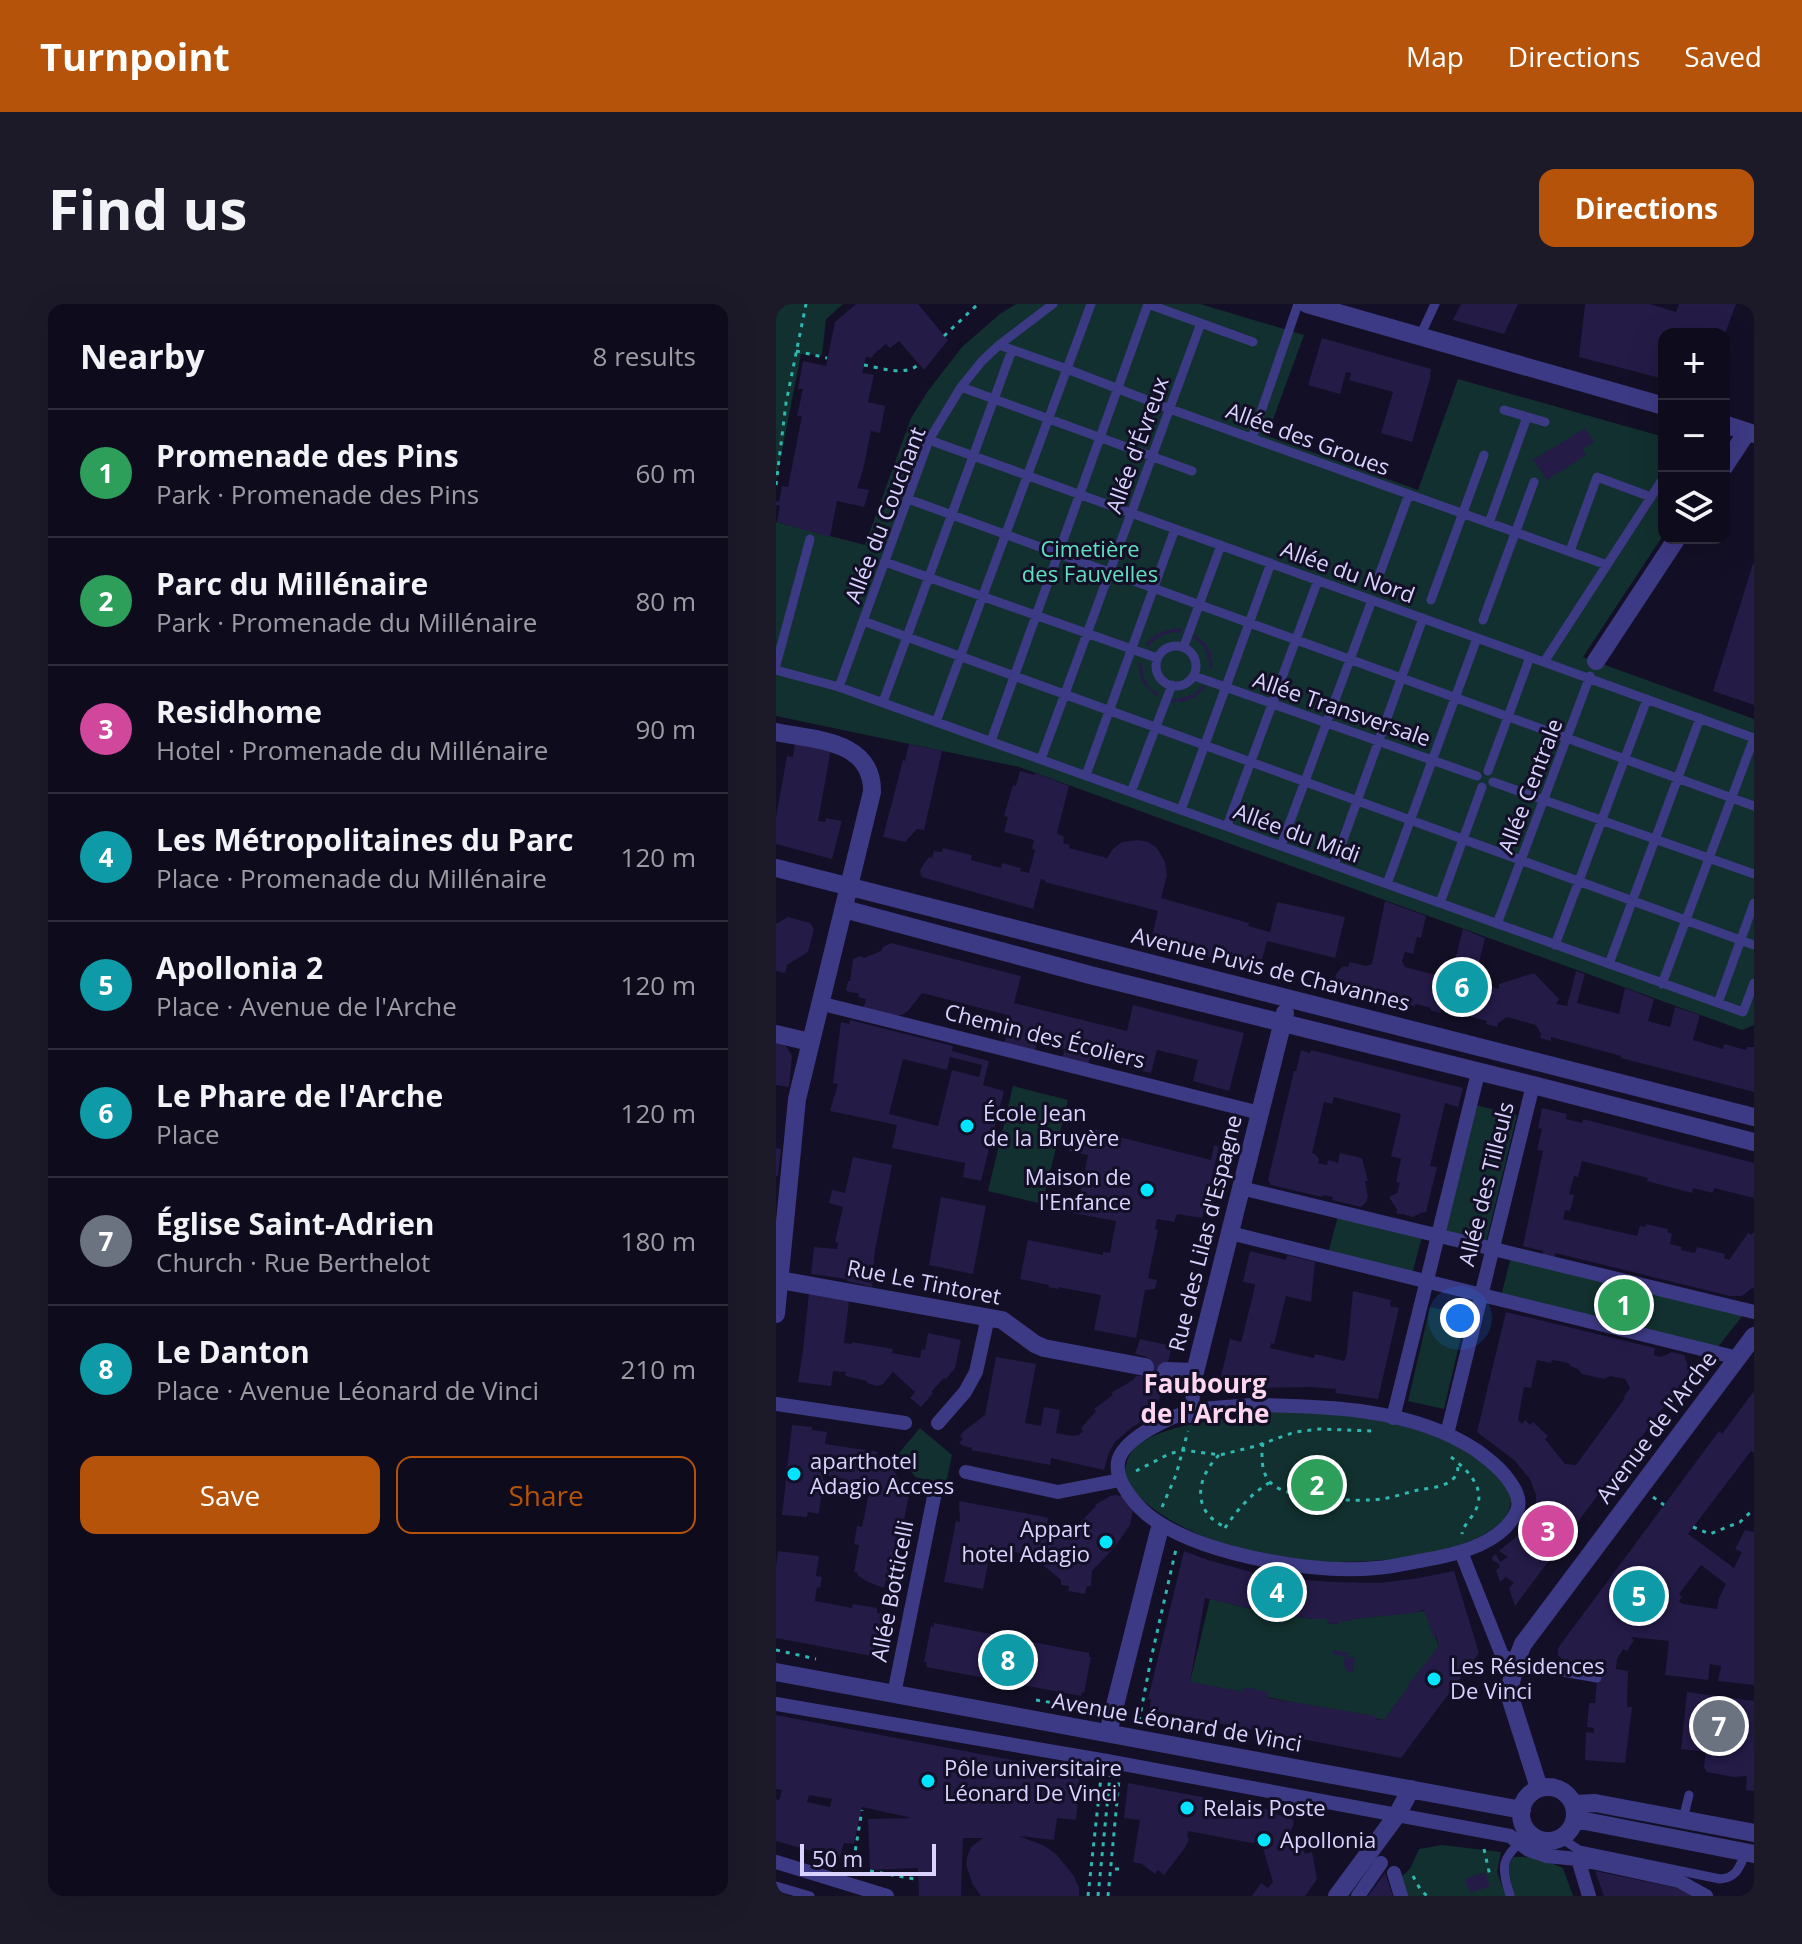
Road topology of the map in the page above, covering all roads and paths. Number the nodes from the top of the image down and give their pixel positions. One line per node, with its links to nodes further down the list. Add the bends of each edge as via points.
1 (806, 304): 15 (path)
2 (978, 304): 10 (path)
3 (1053, 304): 13 (lane, Allée du Couchant)
4 (1091, 304): 19 (lane)
5 (1148, 304): 9 (lane); 21 (lane)
6 (1298, 304): 32 (lane)
7 (1307, 304): 11 (street)
8 (1435, 304): 11 (lane)
9 (1201, 323): 12 (lane); 24 (lane, Allée d'Évreux)
10 (944, 336)
11 (1420, 336): 23 (street)
12 (1253, 342)
13 (999, 345): 14 (lane, Allée des Groues); 20 (lane, Allée du Couchant)
14 (1012, 350): 19 (lane, Allée des Groues); 22 (lane)
15 (796, 351): 16 (path); 41 (path)
16 (827, 358)
17 (919, 364): 18 (path, via 899,371)
18 (864, 365)
19 (1067, 369): 21 (lane, Allée des Groues); 27 (lane)
20 (961, 387): 22 (lane); 33 (lane, Allée du Couchant)
21 (1117, 389): 24 (lane, Allée des Groues); 31 (lane)
22 (994, 399): 27 (lane); 35 (lane)
23 (1658, 404)
24 (1170, 409): 32 (lane, Allée des Groues); 36 (lane, Allée d'Évreux)
25 (1504, 410): 26 (lane)
26 (1527, 417): 28 (lane); 50 (lane)
27 (1048, 419): 31 (lane); 39 (lane)
28 (1545, 422)
29 (1730, 426): 30 (street)
30 (1751, 433): 37 (street)
31 (1100, 438): 36 (lane); 43 (lane)
32 (1252, 438): 44 (lane, Allée des Groues)
33 (929, 440): 35 (lane, Allée du Nord); 46 (lane, Allée du Couchant)
34 (1484, 455): 48 (lane)
35 (973, 456): 39 (lane, Allée du Nord); 49 (lane)
36 (1152, 457): 38 (lane); 47 (lane, Allée d'Évreux)
37 (1730, 459)
38 (1192, 471)
39 (1027, 476): 43 (lane, Allée du Nord); 53 (lane)
40 (1534, 482): 52 (lane)
41 (776, 485)
42 (1658, 486): 45 (lane)
43 (1079, 494): 47 (lane, Allée du Nord); 58 (lane)
44 (1409, 494): 48 (lane, Allée des Groues); 65 (lane)
45 (1651, 497): 57 (lane, via 1597,477); 61 (lane)
46 (908, 499): 49 (lane); 59 (lane, Allée du Couchant)
47 (1131, 513): 51 (lane, Allée du Nord); 62 (lane, Allée d'Évreux)
48 (1463, 513): 50 (lane, Allée des Groues); 69 (lane)
49 (952, 515): 53 (lane); 63 (lane)
50 (1489, 523): 52 (lane, Allée des Groues)
51 (1175, 529): 56 (lane, Allée du Nord); 66 (lane)
52 (1515, 532): 57 (lane, Allée des Groues); 73 (lane)
53 (1006, 534): 58 (lane); 67 (lane)
54 (810, 539): 87 (lane)
55 (1673, 544): 88 (street)
56 (1221, 545): 60 (lane, Allée du Nord); 70 (lane)
57 (1570, 551): 61 (lane, Allée des Groues)
58 (1058, 553): 62 (lane); 71 (lane)
59 (885, 562): 63 (lane); 74 (lane, Allée du Couchant)
60 (1271, 563): 64 (lane, Allée du Nord); 75 (lane)
61 (1607, 565): 86 (lane)
62 (1110, 572): 66 (lane); 76 (lane, Allée d'Évreux)
63 (929, 577): 67 (lane); 77 (lane)
64 (1318, 580): 68 (lane, Allée du Nord); 79 (lane)
65 (1377, 581)
66 (1153, 588): 70 (lane); 81 (lane)
67 (983, 596): 71 (lane); 82 (lane)
68 (1372, 600): 72 (lane, Allée du Nord); 85 (lane)
69 (1431, 600)
70 (1199, 604): 75 (lane); 80 (lane)
71 (1036, 615): 76 (lane); 89 (lane)
72 (1423, 618): 78 (lane, Allée du Nord); 91 (lane)
73 (1483, 620)
74 (863, 621): 77 (lane); 93 (lane, Allée du Couchant)
75 (1250, 623): 79 (lane); 94 (lane)
76 (1087, 633): 81 (lane); 95 (lane, Allée d'Évreux)
77 (907, 637): 82 (lane); 98 (lane)
78 (1477, 638): 83 (lane, Allée du Nord); 96 (lane)
79 (1296, 640): 85 (lane); 99 (lane)
80 (1184, 646): 84 (lane, via 1168,647); 90 (lane, via 1195,659)
81 (1131, 649): 84 (lane); 100 (lane)
82 (960, 656): 89 (lane); 103 (lane)
83 (1530, 657): 86 (lane, Allée du Nord); 101 (lane)
84 (1157, 658): 92 (lane, via 1157,672)
85 (1350, 659): 91 (lane); 104 (lane)
86 (1544, 662): 88 (lane, Allée du Nord)
87 (776, 668): 93 (lane, Allée du Midi)
88 (1593, 670): 97 (lane, Allée du Nord); 107 (lane, Allée Centrale)
89 (1014, 676): 95 (lane); 109 (lane)
90 (1194, 676): 92 (lane); 94 (lane, Allée Transversale)
91 (1401, 678): 96 (lane); 110 (lane)
92 (1172, 685): 105 (lane)
93 (839, 687): 98 (lane, Allée du Midi)
94 (1226, 687): 99 (lane, Allée Transversale); 111 (lane)
95 (1065, 694): 100 (lane); 112 (lane, Allée d'Évreux)
96 (1455, 697): 101 (lane); 114 (lane)
97 (1647, 699): 102 (lane, Allée du Nord); 113 (lane)
98 (883, 702): 103 (lane, Allée du Midi)
99 (1272, 703): 104 (lane, Allée Transversale); 115 (lane)
100 (1109, 710): 105 (lane); 117 (lane)
101 (1508, 717): 107 (lane); 116 (lane)
102 (1700, 718): 108 (lane, Allée du Nord); 119 (lane)
103 (936, 722): 109 (lane, Allée du Midi)
104 (1326, 723): 110 (lane, Allée Transversale); 120 (lane)
105 (1156, 727): 111 (lane); 123 (lane)
106 (776, 732): 142 (street, via 835,744 867,764 872,792)
107 (1567, 738): 113 (lane); 125 (lane, Allée Centrale)
108 (1754, 738): 124 (lane)
109 (991, 741): 112 (lane, Allée du Midi)
110 (1379, 741): 114 (lane, Allée Transversale); 126 (lane)
111 (1205, 745): 115 (lane); 128 (lane)
112 (1041, 759): 117 (lane, Allée du Midi)
113 (1625, 759): 119 (lane); 130 (lane)
114 (1433, 760): 118 (lane, Allée Transversale); 129 (lane)
115 (1251, 762): 120 (lane); 131 (lane)
116 (1488, 771): 118 (lane); 121 (lane)
117 (1086, 775): 123 (lane, Allée du Midi)
118 (1477, 776): 122 (lane)
119 (1678, 778): 124 (lane); 133 (lane)
120 (1304, 782): 126 (lane); 134 (lane)
121 (1493, 782): 122 (lane); 125 (lane)
122 (1482, 787): 132 (lane)
123 (1131, 792): 128 (lane, Allée du Midi)
124 (1732, 798): 127 (lane); 135 (lane)
125 (1544, 800): 130 (lane); 136 (lane, Allée Centrale)
126 (1357, 801): 129 (lane); 137 (lane)
127 (1754, 806)
128 (1181, 810): 131 (lane, Allée du Midi)
129 (1410, 820): 132 (lane); 141 (lane)
130 (1602, 820): 133 (lane); 140 (lane)
131 (1227, 826): 134 (lane, Allée du Midi)
132 (1463, 839): 136 (lane); 144 (lane)
133 (1655, 839): 135 (lane); 143 (lane)
134 (1281, 846): 137 (lane, Allée du Midi)
135 (1709, 858): 139 (lane); 147 (lane)
136 (1521, 861): 140 (lane); 148 (lane, Allée Centrale)
137 (1334, 865): 141 (lane, Allée du Midi)
138 (776, 868): 142 (street, Avenue Puvis de Chavannes)
139 (1754, 874)
140 (1579, 882): 143 (lane); 150 (lane)
141 (1387, 884): 144 (lane, Allée du Midi)
142 (849, 886): 146 (street); 155 (street, Avenue Puvis de Chavannes)
143 (1632, 901): 147 (lane); 152 (lane)
144 (1440, 903): 148 (lane, Allée du Midi)
145 (1754, 903): 149 (lane)
146 (844, 909): 156 (street); 158 (street)
147 (1686, 921): 149 (lane); 154 (lane)
148 (1497, 924): 150 (lane, Allée du Midi)
149 (1740, 940): 151 (lane); 157 (lane)
150 (1555, 945): 152 (lane, Allée du Midi)
151 (1754, 945)
152 (1609, 964): 154 (lane, Allée du Midi)
153 (1754, 983): 157 (lane, Allée du Midi, via 1743,1012)
154 (1662, 984): 157 (lane, Allée du Midi)
155 (1288, 998): 158 (street, Rue des Lilas d'Espagne); 164 (street, Avenue Puvis de Chavannes)
156 (819, 1003): 160 (street); 163 (street, Chemin des Écoliers)
157 (1718, 1003)
158 (1282, 1024): 161 (street); 163 (street, Rue des Lilas d'Espagne)
159 (776, 1034): 160 (street)
160 (810, 1042): 170 (street, via 797,1099)
161 (1478, 1073): 162 (street); 168 (street, Allée des Tilleuls)
162 (1533, 1085): 165 (street); 169 (street, Allée des Tilleuls)
163 (1260, 1113): 166 (street, Rue des Lilas d'Espagne)
164 (1754, 1117)
165 (1754, 1142)
166 (1241, 1188): 167 (street, Rue des Lilas d'Espagne); 168 (street)
167 (1230, 1233): 171 (street); 182 (street, Rue des Lilas d'Espagne)
168 (1437, 1236): 169 (street); 171 (street, Allée des Tilleuls)
169 (1492, 1250): 173 (street, Allée des Tilleuls); 174 (street)
170 (780, 1280): 175 (street); 177 (street, Rue Le Tintoret)
171 (1426, 1282): 173 (street); 185 (street, Allée des Tilleuls)
172 (1614, 1293): 176 (path)
173 (1481, 1295): 179 (street); 189 (street, Allée des Tilleuls)
174 (1754, 1312)
175 (776, 1314)
176 (1609, 1314)
177 (988, 1317): 180 (street, Rue Le Tintoret, via 1002,1320 1044,1348); 187 (street, via 976,1372)
178 (1754, 1336): 179 (street, Avenue de l'Arche)
179 (1738, 1358): 204 (street, Avenue de l'Arche, via 1523,1644)
180 (1145, 1367)
181 (1166, 1371): 182 (street)
182 (1195, 1372): 184 (street, Rue des Lilas d'Espagne)
183 (776, 1404): 186 (street)
184 (1192, 1414): 185 (street, via 1253,1405 1309,1405); 191 (path); 196 (street, via 1165,1421 1121,1453)
185 (1393, 1418): 189 (street)
186 (905, 1423)
187 (938, 1423)
188 (1382, 1432): 190 (path, via 1320,1429)
189 (1447, 1434): 203 (street, via 1505,1474 1519,1508 1496,1535)
190 (1263, 1443): 192 (path); 197 (path)
191 (1183, 1450): 192 (path); 196 (path); 200 (path)
192 (1220, 1455): 197 (path, via 1205,1474 1200,1495 1217,1523 1225,1527)
193 (1450, 1455): 194 (path)
194 (1457, 1461): 197 (path, via 1458,1473 1442,1486 1381,1499 1303,1496); 203 (path, via 1478,1490 1478,1505 1463,1529)
195 (966, 1472): 196 (street, via 1058,1492)
196 (1120, 1480): 200 (street)
197 (1269, 1483)
198 (934, 1497): 207 (street, Allée Botticelli)
199 (1754, 1509): 201 (path, via 1740,1522 1710,1534)
200 (1159, 1522): 202 (street); 210 (street)
201 (1693, 1527)
202 (1180, 1533): 203 (street, via 1250,1556 1329,1568 1375,1568); 209 (path)
203 (1461, 1552): 204 (street, via 1502,1655)
204 (1515, 1664): 206 (lane); 214 (street, via 1511,1700)
205 (776, 1672): 207 (street, Avenue Léonard de Vinci)
206 (1597, 1678)
207 (894, 1694): 210 (street, Avenue Léonard de Vinci)
208 (776, 1704): 220 (street)
209 (1139, 1719)
210 (1108, 1733): 215 (street, Avenue Léonard de Vinci)
211 (1101, 1775): 244 (path)
212 (1110, 1777): 245 (path)
213 (1119, 1778): 246 (path)
214 (1539, 1788): 218 (street, via 1527,1796); 219 (street, via 1560,1789)
215 (1411, 1789): 218 (street, Avenue Léonard de Vinci); 220 (street)
216 (1689, 1795): 221 (lane)
217 (862, 1810): 231 (path)
218 (1522, 1810): 223 (street)
219 (1574, 1812): 221 (street, via 1595,1803); 224 (street); 226 (street)
220 (1397, 1815): 223 (street); 247 (street)
221 (1683, 1819): 222 (street)
222 (1754, 1833)
223 (1524, 1838): 224 (street); 228 (street, via 1546,1856); 241 (lane, via 1503,1866)
224 (1561, 1838): 226 (lane, via 1579,1850 1720,1879 1736,1873)
225 (1484, 1849): 238 (path)
226 (1750, 1853)
227 (834, 1859): 231 (path)
228 (1578, 1859): 251 (street); 252 (street, via 1679,1881)
229 (776, 1862): 239 (street)
230 (1381, 1863): 248 (street)
231 (854, 1864): 239 (path)
232 (1115, 1869): 233 (path)
233 (1121, 1869)
234 (1410, 1869): 250 (path)
235 (870, 1871): 237 (path)
236 (1394, 1873): 249 (street)
237 (915, 1879)
238 (1491, 1883)
239 (848, 1884): 243 (street)
240 (776, 1886): 242 (lane)
241 (1510, 1895)
242 (810, 1896)
243 (887, 1896)
244 (1088, 1896)
245 (1098, 1896)
246 (1108, 1896)
247 (1337, 1896)
248 (1358, 1896)
249 (1401, 1896)
250 (1427, 1896)
251 (1589, 1896)
252 (1706, 1896)

